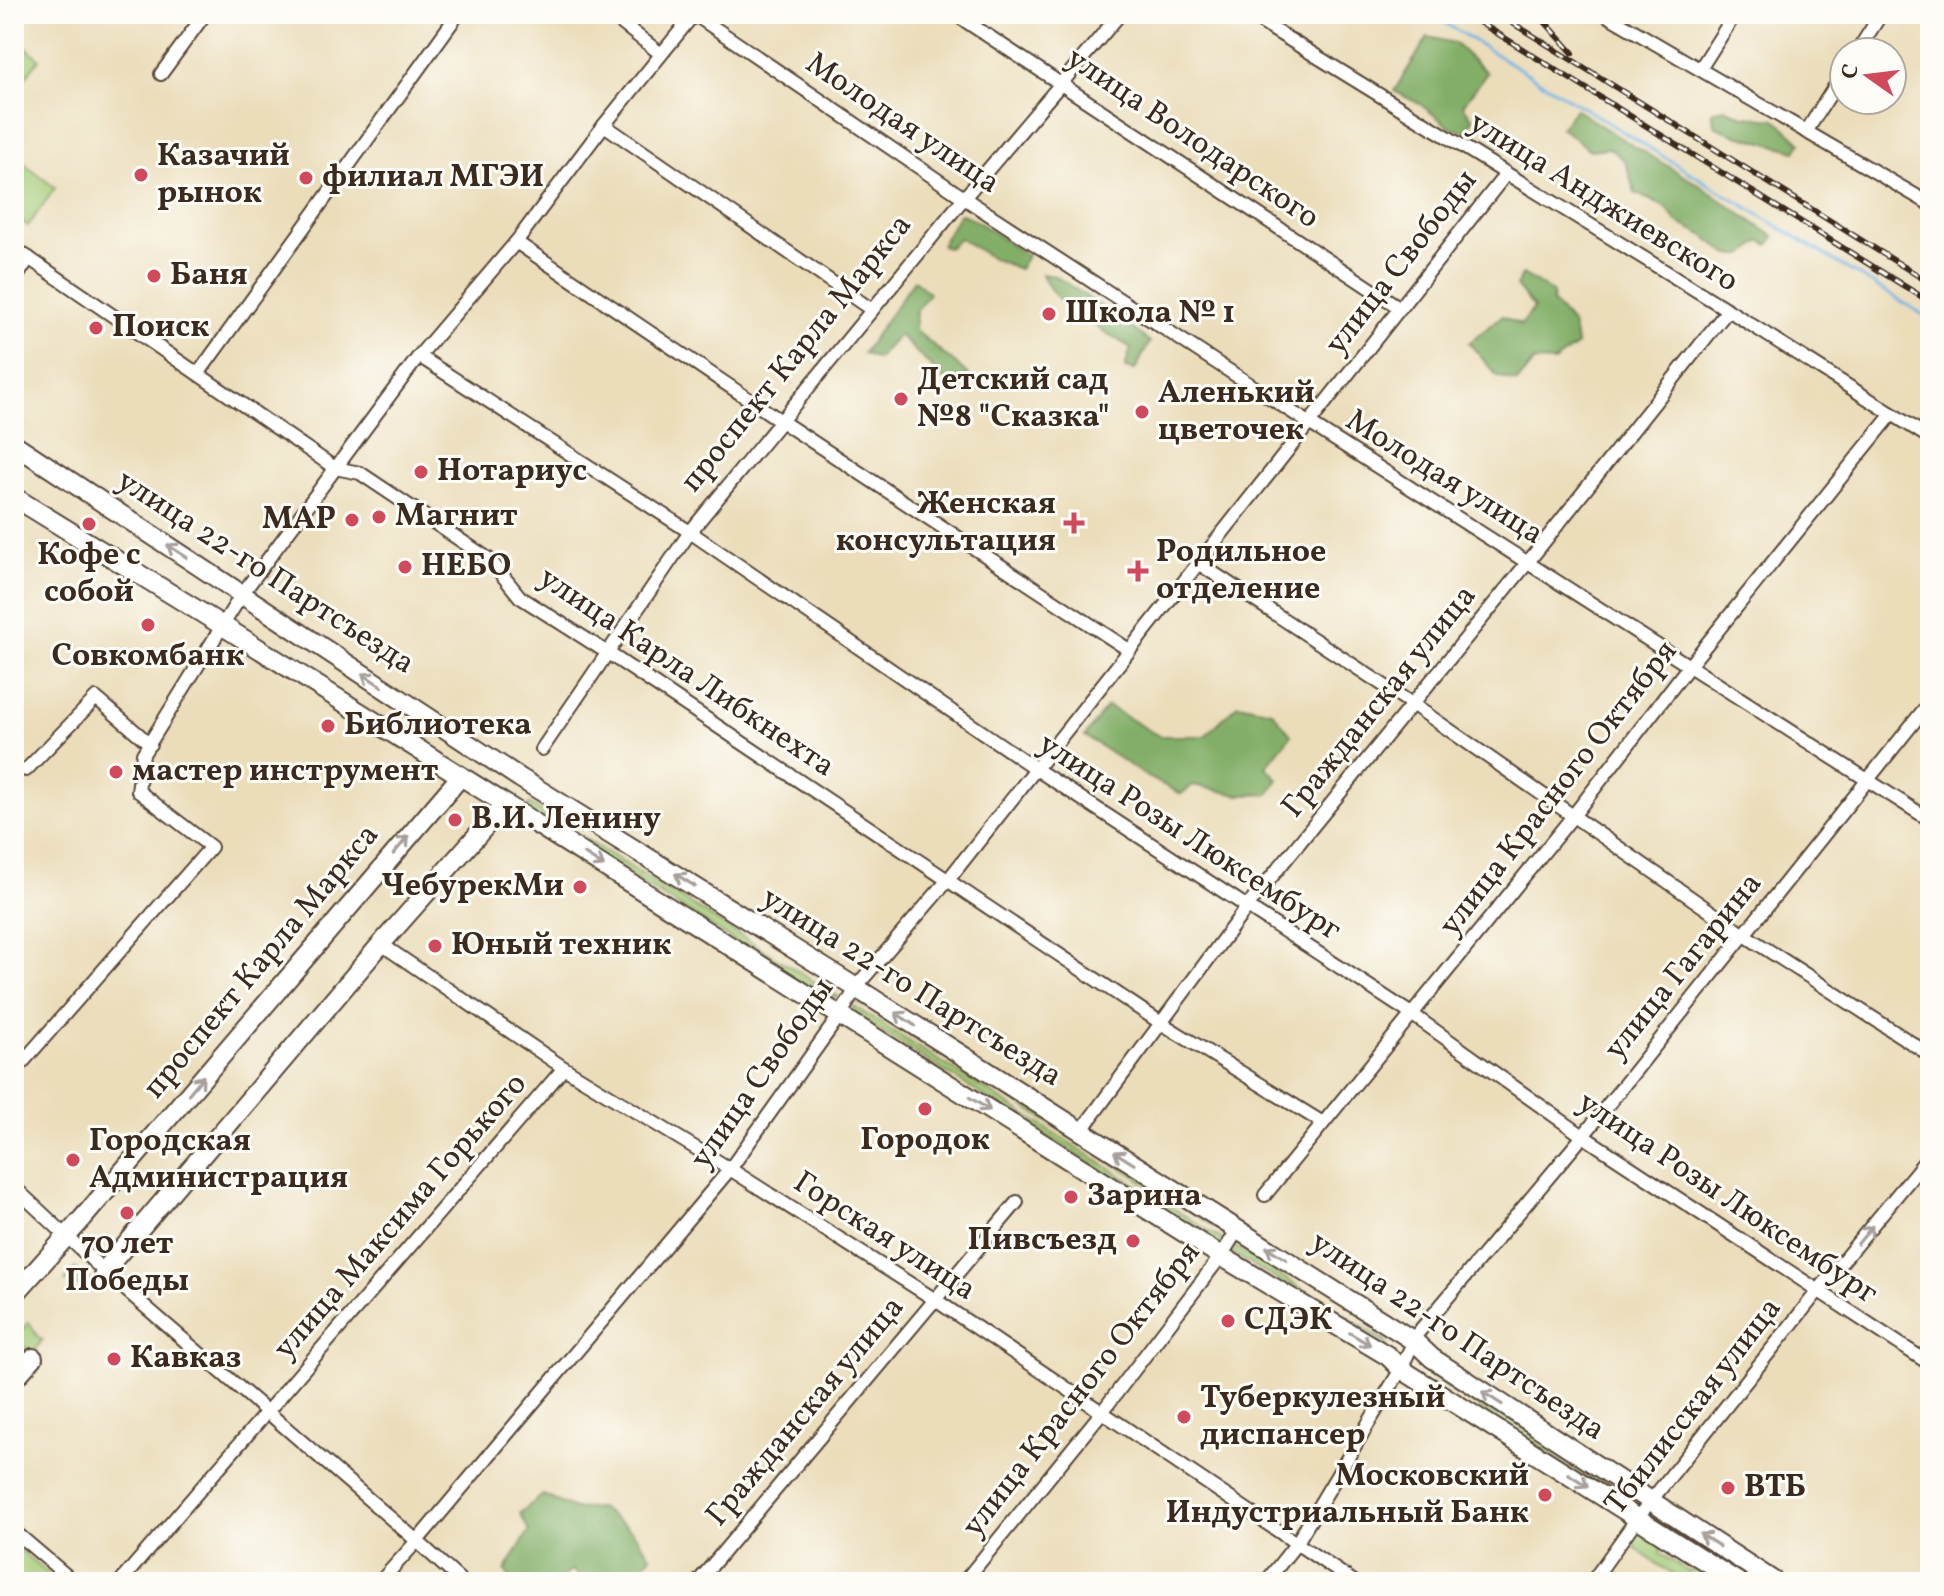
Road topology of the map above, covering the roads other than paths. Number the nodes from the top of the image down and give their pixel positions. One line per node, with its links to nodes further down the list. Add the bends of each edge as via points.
1 (205, 14): 14 (street)
2 (458, 14): 30 (street)
3 (610, 14): 12 (street)
4 (694, 14): 12 (street); 20 (street, Молодая улица)
5 (955, 14): 15 (street, улица Володарского)
6 (1120, 14): 15 (street, проспект Карла Маркса)
7 (1248, 14): 19 (street, улица Анджиевского)
8 (1605, 14): 13 (street)
9 (1735, 14): 13 (street)
10 (1881, 14): 11 (street)
11 (1867, 36)
12 (661, 54): 17 (street)
13 (1700, 69): 18 (street)
14 (161, 74)
15 (1061, 83): 20 (street, проспект Карла Маркса); 26 (street, улица Володарского)
16 (1828, 97): 18 (street)
17 (604, 125): 22 (street); 27 (street)
18 (1806, 132): 21 (street)
19 (1506, 174): 26 (street, улица Свободы); 28 (street, улица Анджиевского)
20 (964, 198): 27 (street, проспект Карла Маркса); 33 (street, Молодая улица)
21 (1928, 198)
22 (516, 242): 29 (street); 32 (street)
23 (14, 248): 24 (street, улица Карла Либкнехта)
24 (29, 258): 25 (street); 30 (street, улица Карла Либкнехта)
25 (14, 281)
26 (1400, 308): 33 (street, улица Свободы)
27 (872, 310): 32 (street, проспект Карла Маркса)
28 (1728, 310): 31 (street, улица Анджиевского); 39 (street, Гражданская улица)
29 (419, 356): 36 (street); 38 (street, улица Розы Люксембург)
30 (198, 374): 36 (street, улица Карла Либкнехта)
31 (1892, 414): 34 (street, улица Анджиевского); 45 (street, улица Красного Октября)
32 (781, 421): 38 (street, проспект Карла Маркса); 43 (street)
33 (1309, 423): 39 (street, Молодая улица); 40 (street, улица Свободы)
34 (1930, 438)
35 (14, 444): 41 (main road, улица 22-го Партсъезда, one-way to 35)
36 (335, 468): 41 (street); 44 (street, улица Карла Либкнехта, via 360,473 490,560 520,597)
37 (14, 497): 42 (main road, улица 22-го Партсъезда)
38 (690, 532): 44 (street, проспект Карла Маркса); 50 (street, улица Розы Люксембург)
39 (1528, 562): 45 (street, Молодая улица); 47 (street, Гражданская улица)
40 (1198, 563): 43 (street, улица Свободы); 47 (street)
41 (242, 594): 42 (street); 61 (main road, улица 22-го Партсъезда, one-way to 41, via 520,778)
42 (223, 626): 48 (street); 52 (main road, улица 22-го Партсъезда)
43 (1129, 650): 50 (street, улица Свободы)
44 (608, 653): 49 (street, проспект Карла Маркса); 57 (street, улица Карла Либкнехта)
45 (1689, 666): 53 (street, Молодая улица); 55 (street, улица Красного Октября)
46 (1930, 702): 53 (street, улица Гагарина)
47 (1412, 704): 55 (street); 58 (street, Гражданская улица)
48 (150, 744): 51 (street, via 96,698); 67 (street, via 143,754 138,791 211,847)
49 (542, 749)
50 (1036, 769): 57 (street, улица Свободы); 58 (street, улица Розы Люксембург)
51 (26, 770)
52 (461, 776): 54 (main road, улица 22-го Партсъезда); 77 (main road, проспект Карла Маркса, one-way to 52)
53 (1867, 778): 56 (street, Молодая улица); 59 (street, улица Гагарина)
54 (505, 804): 60 (main road); 62 (main road, улица 22-го Партсъезда, one-way to 62)
55 (1573, 816): 59 (street); 63 (street, улица Красного Октября)
56 (1930, 820)
57 (948, 880): 61 (street, улица Свободы); 64 (street, улица Карла Либкнехта)
58 (1247, 907): 63 (street, улица Розы Люксембург); 64 (street, Гражданская улица)
59 (1743, 934): 65 (street); 70 (street, улица Гагарина)
60 (381, 944): 66 (street, Горская улица); 79 (main road)
61 (857, 988): 62 (street, улица Свободы); 69 (main road, улица 22-го Партсъезда, one-way to 61)
62 (840, 1015): 72 (street, улица Свободы); 78 (main road, улица 22-го Партсъезда, one-way to 78)
63 (1413, 1015): 68 (street, улица Красного Октября); 70 (street, улица Розы Люксембург)
64 (1161, 1023): 68 (street, улица Карла Либкнехта); 69 (street, Гражданская улица)
65 (1930, 1055)
66 (564, 1068): 72 (street, Горская улица); 88 (street, улица Максима Горького)
67 (14, 1072)
68 (1323, 1123): 74 (street, улица Красного Октября)
69 (1081, 1131): 76 (main road, улица 22-го Партсъезда, one-way to 69)
70 (1583, 1136): 80 (street, улица Розы Люксембург); 83 (street, улица Гагарина)
71 (1930, 1155): 80 (street, Тбилисская улица, one-way to 71)
72 (730, 1169): 82 (street, Горская улица); 93 (street, улица Свободы)
73 (14, 1187): 77 (street)
74 (1265, 1195)
75 (1017, 1202): 82 (street, Гражданская улица)
76 (1238, 1229): 78 (street, улица Красного Октября); 83 (main road, улица 22-го Партсъезда, one-way to 76)
77 (67, 1236): 79 (street); 81 (main road, проспект Карла Маркса)
78 (1221, 1256): 86 (main road, улица 22-го Партсъезда, one-way to 86, via 1388,1356); 89 (street, улица Красного Октября)
79 (104, 1271): 88 (street)
80 (1818, 1291): 85 (street, улица Розы Люксембург); 90 (street, Тбилисская улица)
81 (14, 1295)
82 (934, 1299): 89 (street, Горская улица); 99 (street, Гражданская улица)
83 (1414, 1341): 86 (street, улица Гагарина); 90 (main road, улица 22-го Партсъезда, one-way to 83)
84 (33, 1358): 87 (main road)
85 (1930, 1364)
86 (1401, 1369): 91 (main road, улица 22-го Партсъезда, one-way to 91); 94 (street, улица Гагарина)
87 (14, 1379)
88 (268, 1412): 93 (street); 96 (street, улица Максима Горького)
89 (1102, 1412): 94 (street, Горская улица); 100 (street, улица Красного Октября)
90 (1651, 1502): 91 (street, Тбилисская улица); 105 (main road, улица 22-го Партсъезда, one-way to 90)
91 (1638, 1517): 103 (street, Тбилисская улица); 104 (main road, улица 22-го Партсъезда)
92 (14, 1531): 95 (street)
93 (417, 1541): 97 (street, улица Свободы); 98 (street)
94 (1296, 1544): 101 (street, улица Гагарина); 102 (street, Горская улица)
95 (74, 1582)
96 (120, 1582)
97 (380, 1582)
98 (462, 1582)
99 (698, 1582)
100 (964, 1582)
101 (1266, 1582)
102 (1354, 1582)
103 (1592, 1582)
104 (1738, 1582)
105 (1775, 1582)

